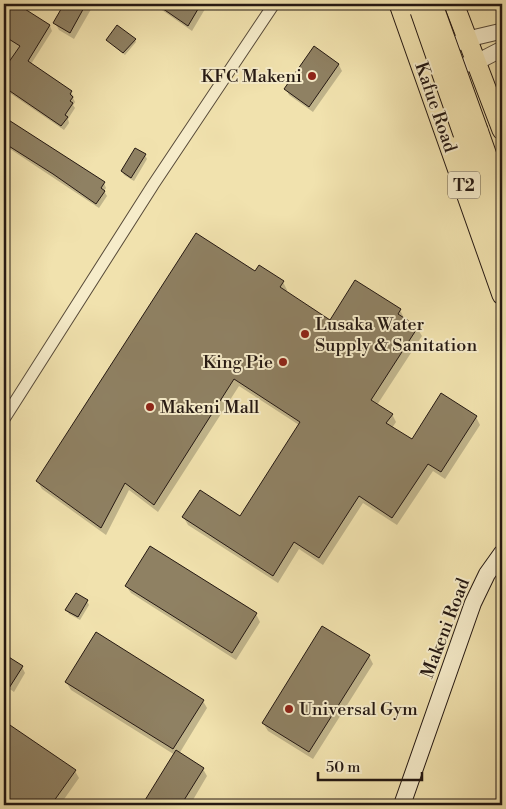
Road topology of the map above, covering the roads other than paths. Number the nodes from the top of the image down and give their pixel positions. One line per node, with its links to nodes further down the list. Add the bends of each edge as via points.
1 (274, 4): 15 (street, via 153,185)
2 (399, 4): 9 (main road, Kafue Road / T2)
3 (454, 4): 6 (main road)
4 (426, 6): 11 (main road, Kafue Road / T2, bridge)
5 (502, 32): 6 (street)
6 (468, 39): 8 (main road); 9 (street)
7 (502, 49): 8 (street)
8 (477, 62): 9 (street); 10 (main road)
9 (422, 66): 14 (main road, Kafue Road / T2)
10 (502, 130)
11 (470, 132): 12 (main road, Kafue Road / T2); 13 (main road, Kafue Road / T2)
12 (502, 198)
13 (502, 245)
14 (502, 295)
15 (4, 419)
16 (502, 553): 17 (main road, Makeni Road, via 473,603)
17 (402, 805)

